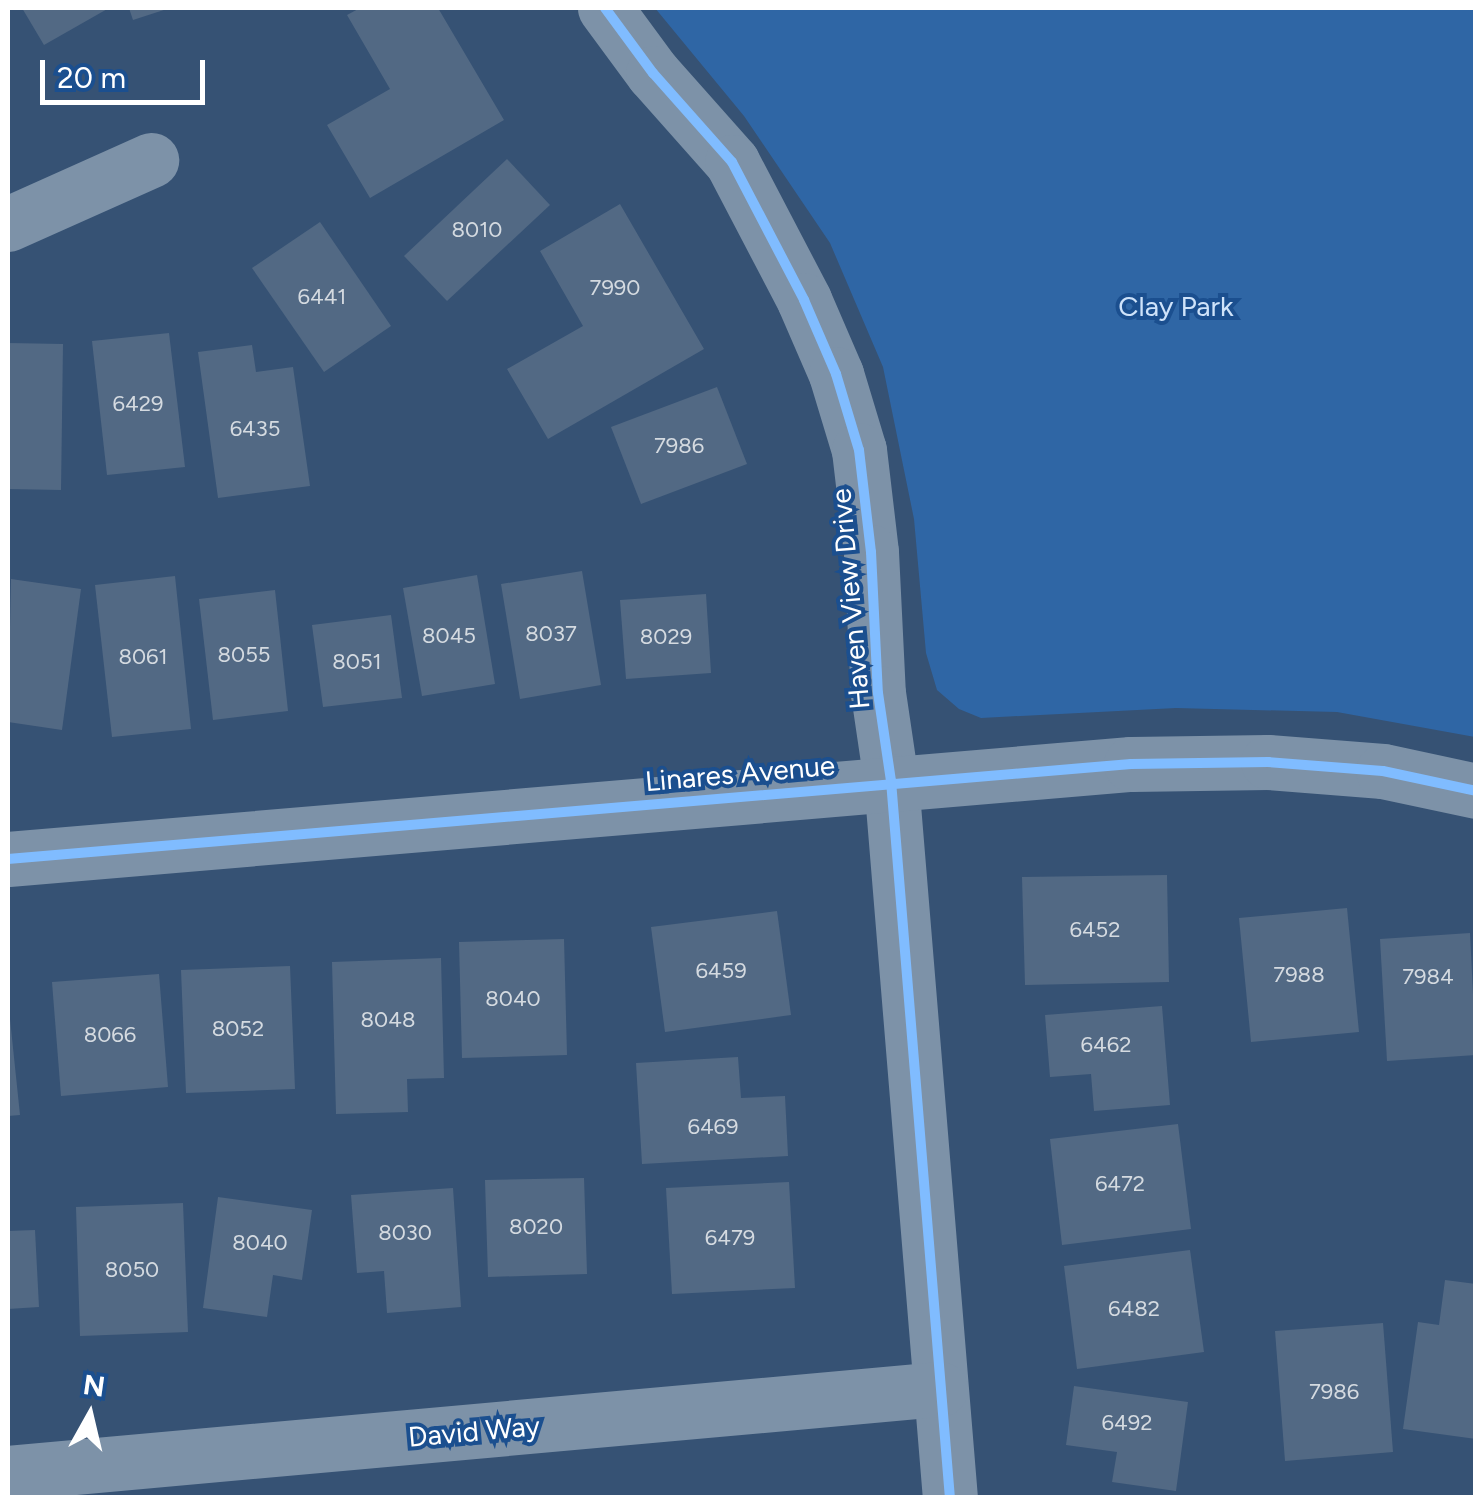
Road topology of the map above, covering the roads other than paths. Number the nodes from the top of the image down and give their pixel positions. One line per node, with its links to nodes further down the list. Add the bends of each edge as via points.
1 (605, 8): 4 (street, Haven View Drive, via 652,73 732,162 836,374 859,450)
2 (151, 160): 3 (street)
3 (8, 224)
4 (891, 781): 5 (street, Linares Avenue, via 1268,762 1383,771); 6 (street, Linares Avenue); 7 (street, Haven View Drive)
5 (1476, 791)
6 (8, 859)
7 (940, 1389): 8 (street, David Way); 9 (street, Haven View Drive)
8 (8, 1473)
9 (950, 1498)

